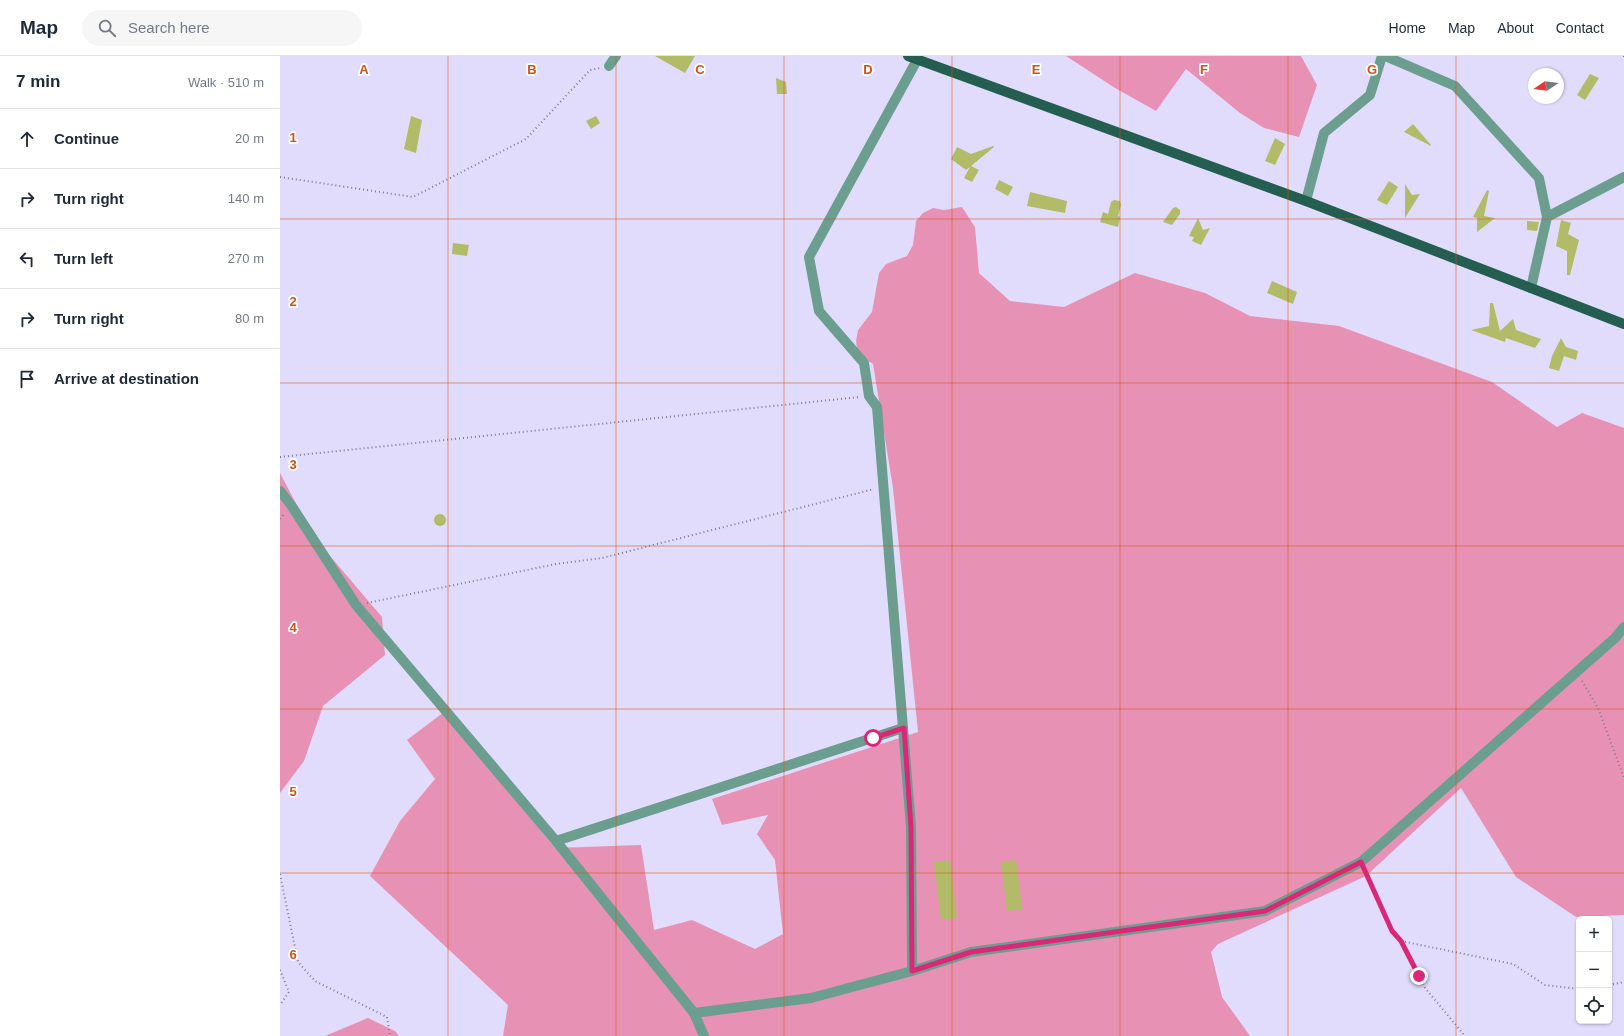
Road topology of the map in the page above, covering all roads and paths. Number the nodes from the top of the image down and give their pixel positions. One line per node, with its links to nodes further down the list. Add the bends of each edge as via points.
1 (616, 56): 5 (street)
2 (1382, 56): 8 (street, via 1370,95 1324,133)
3 (1385, 56): 9 (street, via 1455,86 1539,178)
4 (912, 58): 8 (main road); 12 (street, via 809,257 819,311 864,363)
5 (609, 66): 6 (path, via 590,70 526,139 413,197)
6 (280, 177)
7 (1624, 177): 9 (street)
8 (1306, 201): 10 (main road)
9 (1547, 217): 10 (street)
10 (1531, 288): 11 (main road)
11 (1624, 324)
12 (869, 396): 13 (path); 14 (street, via 877,407)
13 (280, 458)
14 (883, 486): 16 (path, via 602,558 556,564); 19 (street)
15 (280, 491): 16 (street)
16 (356, 605): 21 (street)
17 (1624, 627): 18 (street)
18 (1576, 672): 20 (path, via 1598,708); 22 (street)
19 (904, 728): 21 (street); 26 (street, via 911,827)
20 (1624, 778)
21 (556, 841): 31 (street)
22 (1361, 862): 24 (path, via 1392,931); 26 (street, via 1265,911 971,952)
23 (280, 874): 32 (path, via 298,962 315,981 387,1017)
24 (1401, 941): 29 (path, via 1513,964 1545,985); 34 (path, via 1425,988)
25 (280, 970): 30 (path, via 289,992)
26 (912, 971): 31 (street, via 811,998)
27 (1624, 982): 28 (path)
28 (1612, 984)
29 (1576, 989)
30 (280, 1005)
31 (694, 1013): 33 (street)
32 (390, 1036)
33 (704, 1036)
34 (1464, 1036)

